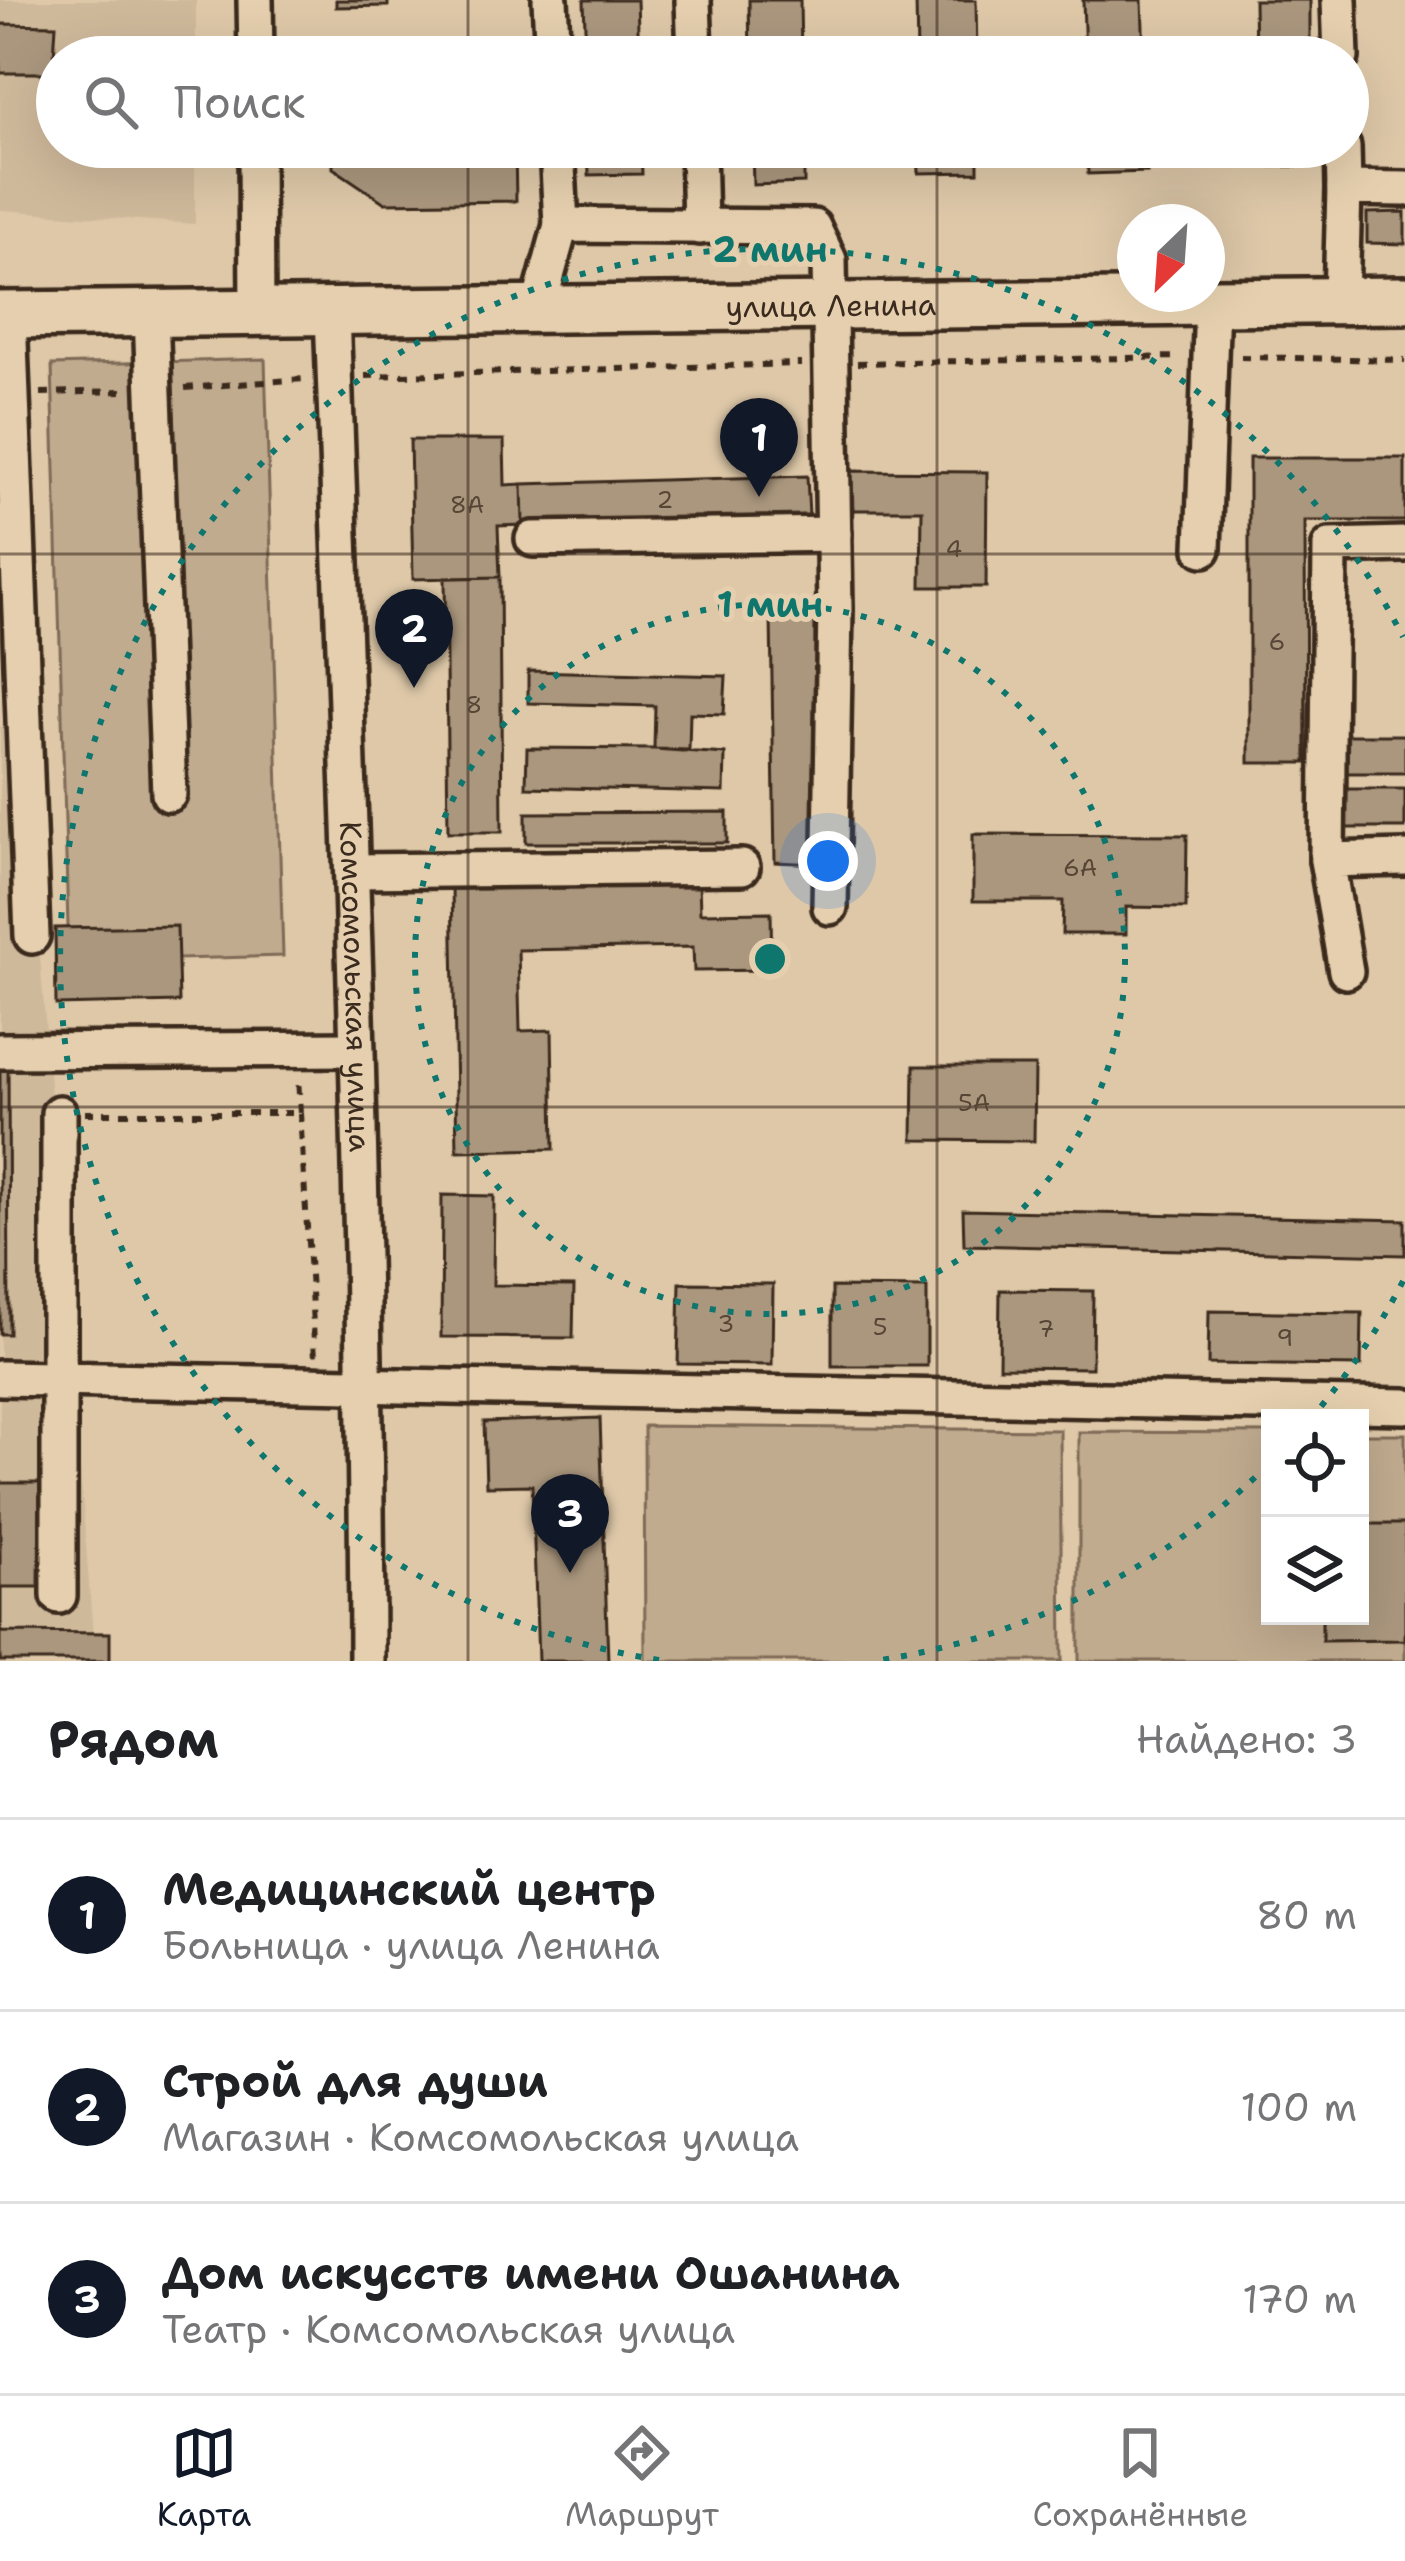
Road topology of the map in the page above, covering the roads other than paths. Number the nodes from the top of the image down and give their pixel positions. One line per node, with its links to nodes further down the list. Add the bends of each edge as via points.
1 (255, 0): 5 (street)
2 (550, 0): 6 (street)
3 (694, 0): 7 (street)
4 (1339, 0): 8 (street)
5 (256, 36)
6 (552, 36)
7 (695, 36)
8 (1340, 36)
9 (256, 168): 25 (street)
10 (558, 168): 15 (street)
11 (699, 168): 16 (street)
12 (1344, 168): 13 (street)
13 (1344, 188): 14 (street); 17 (street)
14 (1405, 189)
15 (561, 225): 16 (street); 22 (street)
16 (700, 227): 21 (street, via 813,226 829,260)
17 (1341, 300): 18 (main road, улица Ленина); 19 (main road, улица Ленина)
18 (1405, 300)
19 (1225, 303)
20 (1117, 304): 21 (main road, улица Ленина)
21 (830, 306): 22 (main road, улица Ленина); 28 (street)
22 (538, 309): 23 (main road, улица Ленина)
23 (332, 312): 25 (main road, улица Ленина); 36 (street, Комсомольская улица)
24 (1212, 312): 31 (street)
25 (257, 313): 26 (main road, улица Ленина)
26 (151, 314): 27 (main road, улица Ленина); 32 (street)
27 (4, 315): 38 (street)
28 (834, 534): 29 (street); 37 (street)
29 (533, 539)
30 (1405, 544): 34 (street, via 1330,547)
31 (1203, 549)
32 (169, 794)
33 (1405, 858): 34 (street)
34 (1327, 860): 39 (street)
35 (742, 867): 36 (street)
36 (353, 871): 40 (street, Комсомольская улица)
37 (830, 907)
38 (32, 936)
39 (1346, 971)
40 (356, 1049): 41 (street); 45 (street, Комсомольская улица)
41 (0, 1051)
42 (59, 1113): 44 (street)
43 (0, 1378): 44 (street)
44 (60, 1379): 45 (street); 47 (street)
45 (364, 1386): 46 (street); 48 (street, Комсомольская улица)
46 (1405, 1406)
47 (59, 1596)
48 (367, 1661)

